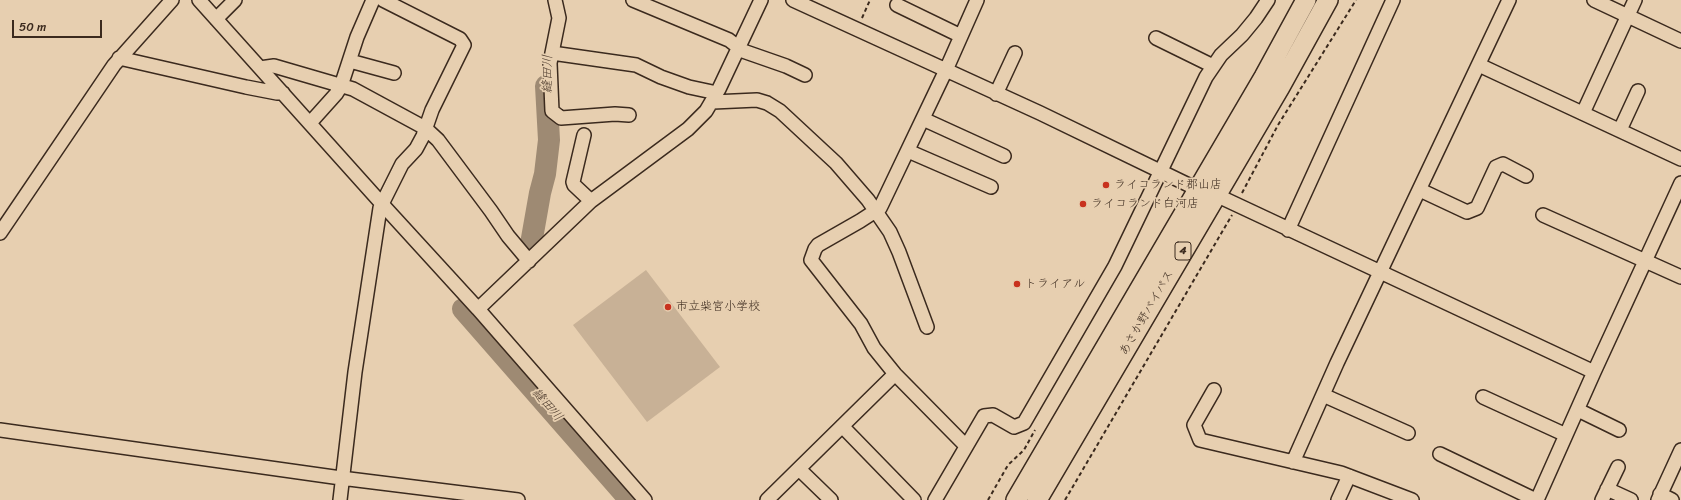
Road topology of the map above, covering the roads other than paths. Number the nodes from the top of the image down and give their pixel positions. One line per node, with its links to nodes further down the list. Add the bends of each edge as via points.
1 (172, 0): 27 (street)
2 (199, 0): 20 (street)
3 (236, 0): 20 (street)
4 (374, 0): 28 (street, via 357,37)
5 (383, 0): 44 (street, via 460,38 464,45)
6 (555, 0): 25 (street, via 559,18)
7 (634, 0): 24 (street, via 729,40)
8 (761, 0): 24 (street)
9 (793, 0): 32 (street)
10 (975, 0): 21 (street)
11 (1268, 0): 30 (street, via 1242,35)
12 (1306, 0): 54 (highway, あさか野バイパス / 4, via 1264,77)
13 (1328, 0): 56 (highway, あさか野バイパス / 4)
14 (1393, 0): 61 (street)
15 (1509, 0): 29 (street)
16 (1594, 0): 19 (street)
17 (1635, 0): 19 (street)
18 (897, 5): 21 (street)
19 (1628, 16): 23 (street); 40 (street)
20 (216, 19): 31 (street)
21 (961, 36): 32 (street)
22 (1156, 38): 30 (street)
23 (1681, 41)
24 (738, 48): 34 (street); 39 (street)
25 (552, 53): 39 (street, via 636,65); 41 (street, via 552,111 558,116 561,118)
26 (1015, 53): 38 (street)
27 (119, 58): 37 (street); 62 (street)
28 (350, 61): 33 (street); 35 (street)
29 (1478, 65): 40 (street); 55 (street)
30 (1213, 66): 50 (street)
31 (260, 68): 35 (street, via 274,66); 37 (street)
32 (946, 70): 38 (street); 42 (street)
33 (394, 73)
34 (805, 75)
35 (341, 86): 43 (street); 44 (street, via 357,91)
36 (1638, 91): 45 (street)
37 (282, 93): 43 (street)
38 (996, 94): 50 (street)
39 (715, 97): 57 (street, via 688,129); 59 (street, via 757,100 767,102 776,108 836,163)
40 (1583, 113): 45 (street)
41 (629, 115)
42 (923, 119): 47 (street); 48 (street)
43 (310, 123): 58 (street)
44 (425, 128): 58 (street, via 419,144 402,164); 64 (street, via 438,140)
45 (1620, 130): 49 (street)
46 (584, 135): 57 (street, via 573,182)
47 (908, 151): 53 (street); 59 (street, via 885,200)
48 (1004, 156)
49 (1681, 159)
50 (1161, 171): 54 (street); 80 (street, via 1116,266 1024,423 1014,427 992,415 984,416)
51 (1526, 176): 55 (street, via 1503,164 1496,167 1477,208 1467,212)
52 (1681, 183): 63 (street)
53 (991, 187)
54 (1197, 188): 56 (street); 98 (highway, あさか野バイパス / 4)
55 (1420, 190): 65 (street)
56 (1216, 195): 61 (street); 99 (highway, あさか野バイパス / 4)
57 (591, 201): 64 (street)
58 (382, 204): 67 (street); 87 (street, via 359,344)
59 (876, 211): 68 (street, via 895,243); 70 (street, via 818,245 811,260 861,324 874,348)
60 (1543, 215): 63 (street)
61 (1288, 230): 65 (street)
62 (0, 233)
63 (1646, 260): 66 (street); 69 (street)
64 (528, 261): 67 (street)
65 (1381, 273): 69 (street); 72 (street)
66 (1681, 278)
67 (478, 309): 93 (street)
68 (927, 327)
69 (1594, 372): 74 (street)
70 (895, 374): 75 (street); 80 (street)
71 (1214, 390): 83 (street, via 1194,425 1200,440)
72 (1323, 395): 78 (street); 83 (street)
73 (1483, 397): 79 (street)
74 (1578, 410): 77 (street); 79 (street)
75 (842, 426): 85 (street); 96 (street)
76 (0, 430): 87 (street)
77 (1619, 430)
78 (1408, 433)
79 (1566, 435): 102 (street)
80 (966, 446): 97 (street)
81 (1681, 450): 89 (street)
82 (1440, 454): 102 (street)
83 (1293, 462): 86 (street)
84 (1618, 467): 88 (street)
85 (798, 469): 94 (street); 95 (street)
86 (1349, 476): 100 (street); 101 (street)
87 (342, 478): 90 (street); 91 (street)
88 (1604, 495): 103 (street)
89 (1663, 498)
90 (502, 499): 92 (street)
91 (340, 500)
92 (518, 500)
93 (645, 500)
94 (767, 500)
95 (831, 500)
96 (914, 500)
97 (935, 500)
98 (1016, 500)
99 (1037, 500)
100 (1338, 500)
101 (1412, 500)
102 (1537, 500)
103 (1631, 500)

